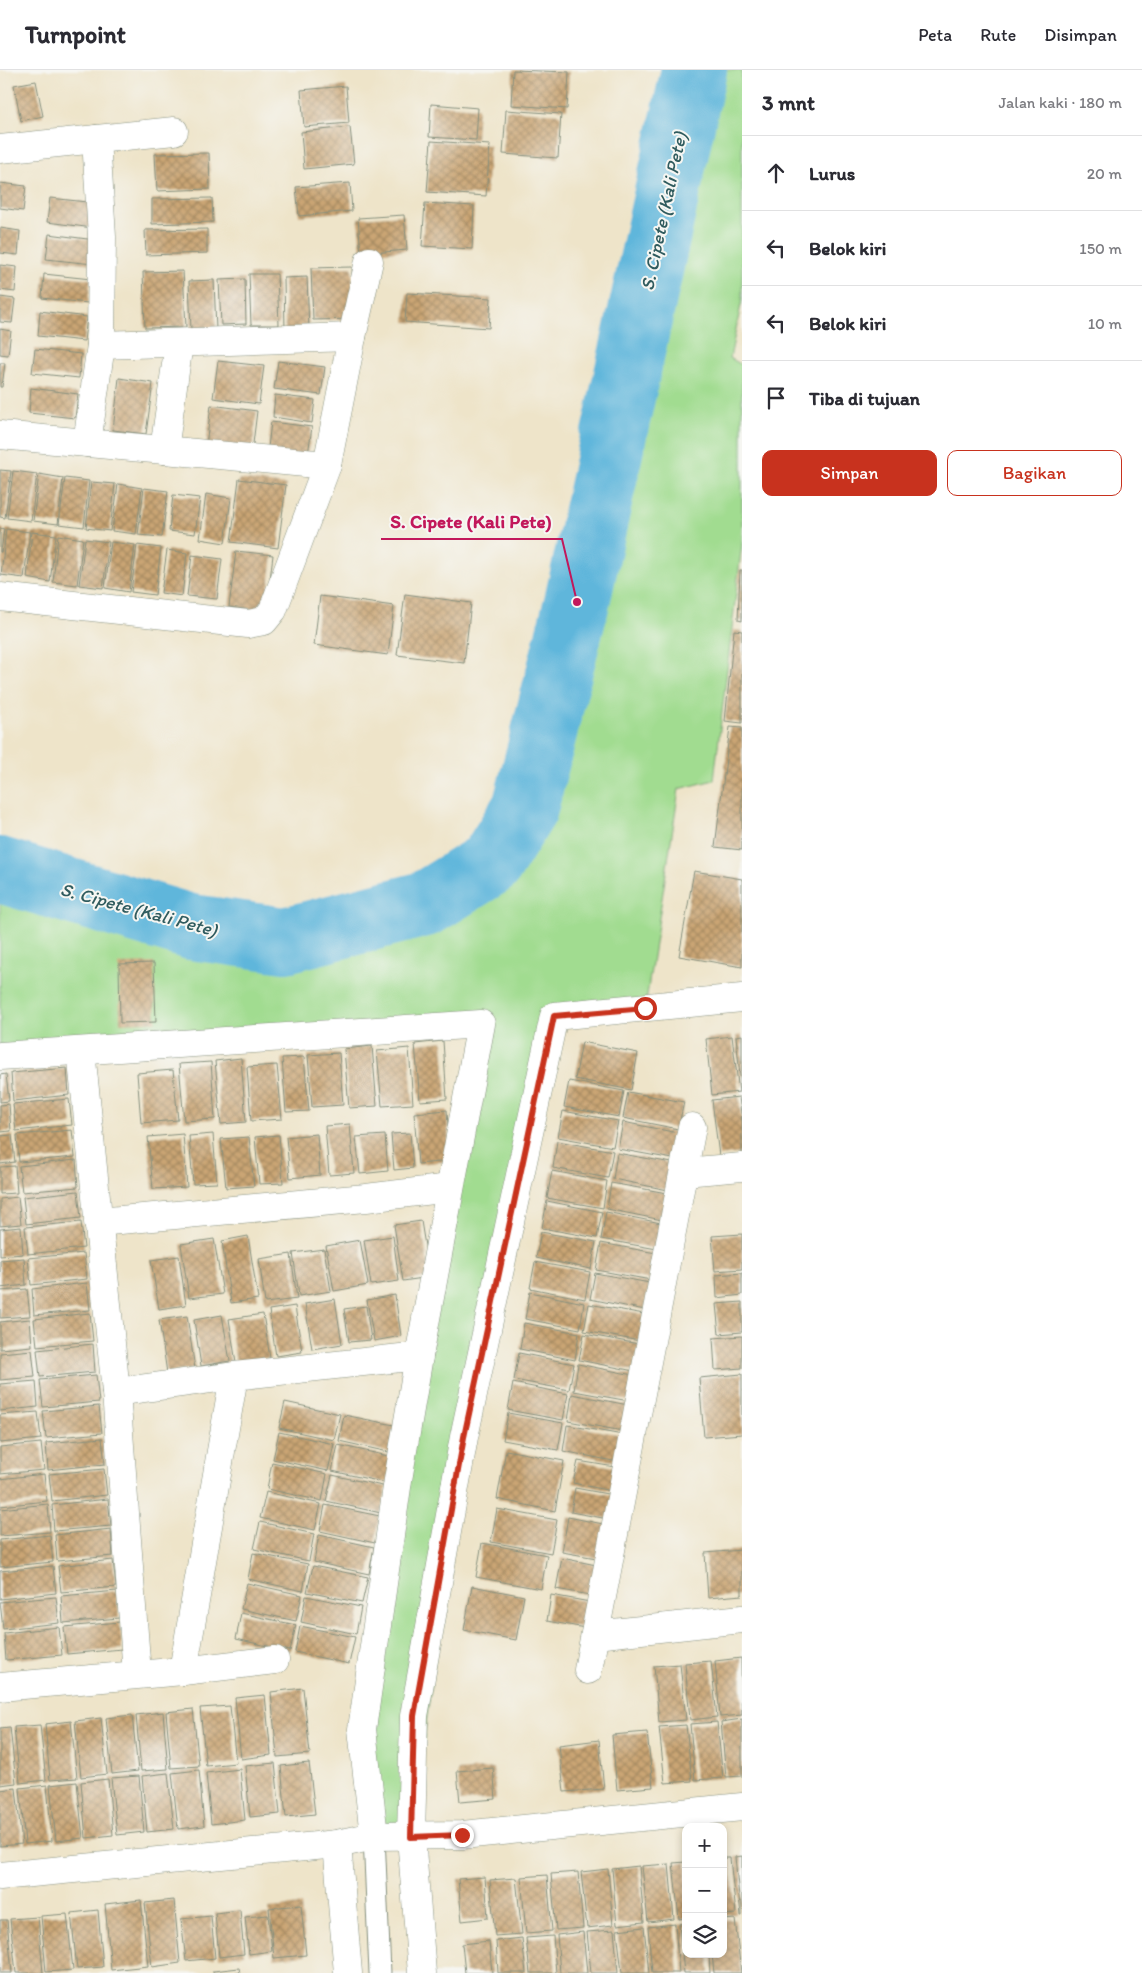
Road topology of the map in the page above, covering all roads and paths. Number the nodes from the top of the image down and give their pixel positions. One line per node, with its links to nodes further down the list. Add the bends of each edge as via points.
1 (174, 131): 2 (street)
2 (96, 139): 3 (street); 7 (street, via 102,237)
3 (0, 149)
4 (369, 261): 5 (street)
5 (352, 337): 6 (street); 11 (street)
6 (179, 343): 7 (street); 10 (street)
7 (101, 345): 9 (street)
8 (0, 435): 9 (street)
9 (87, 443): 10 (street)
10 (164, 450): 11 (street)
11 (327, 465): 12 (street, via 272,610 264,621 248,624)
12 (0, 598)
13 (742, 998): 33 (street, via 554,1016 464,1437 416,1707)
14 (81, 1051): 15 (street); 19 (street, via 481,1024); 20 (street)
15 (0, 1056)
16 (692, 1127): 18 (street)
17 (742, 1168): 18 (street)
18 (684, 1172): 25 (street)
19 (450, 1188): 20 (street); 21 (street)
20 (98, 1222): 23 (street)
21 (418, 1356): 22 (street); 32 (street, via 362,1729)
22 (234, 1376): 23 (street); 28 (street)
23 (116, 1392): 29 (street)
24 (742, 1619): 25 (street)
25 (595, 1635): 27 (street)
26 (275, 1660): 28 (street)
27 (588, 1670)
28 (183, 1671): 29 (street)
29 (137, 1674): 30 (street)
30 (0, 1687)
31 (742, 1807): 33 (street, via 462,1835)
32 (374, 1836): 33 (street); 34 (street); 37 (lane)
33 (411, 1837): 38 (street)
34 (337, 1844): 35 (street); 36 (street)
35 (0, 1876)
36 (348, 1973)
37 (380, 1973)
38 (422, 1973)

